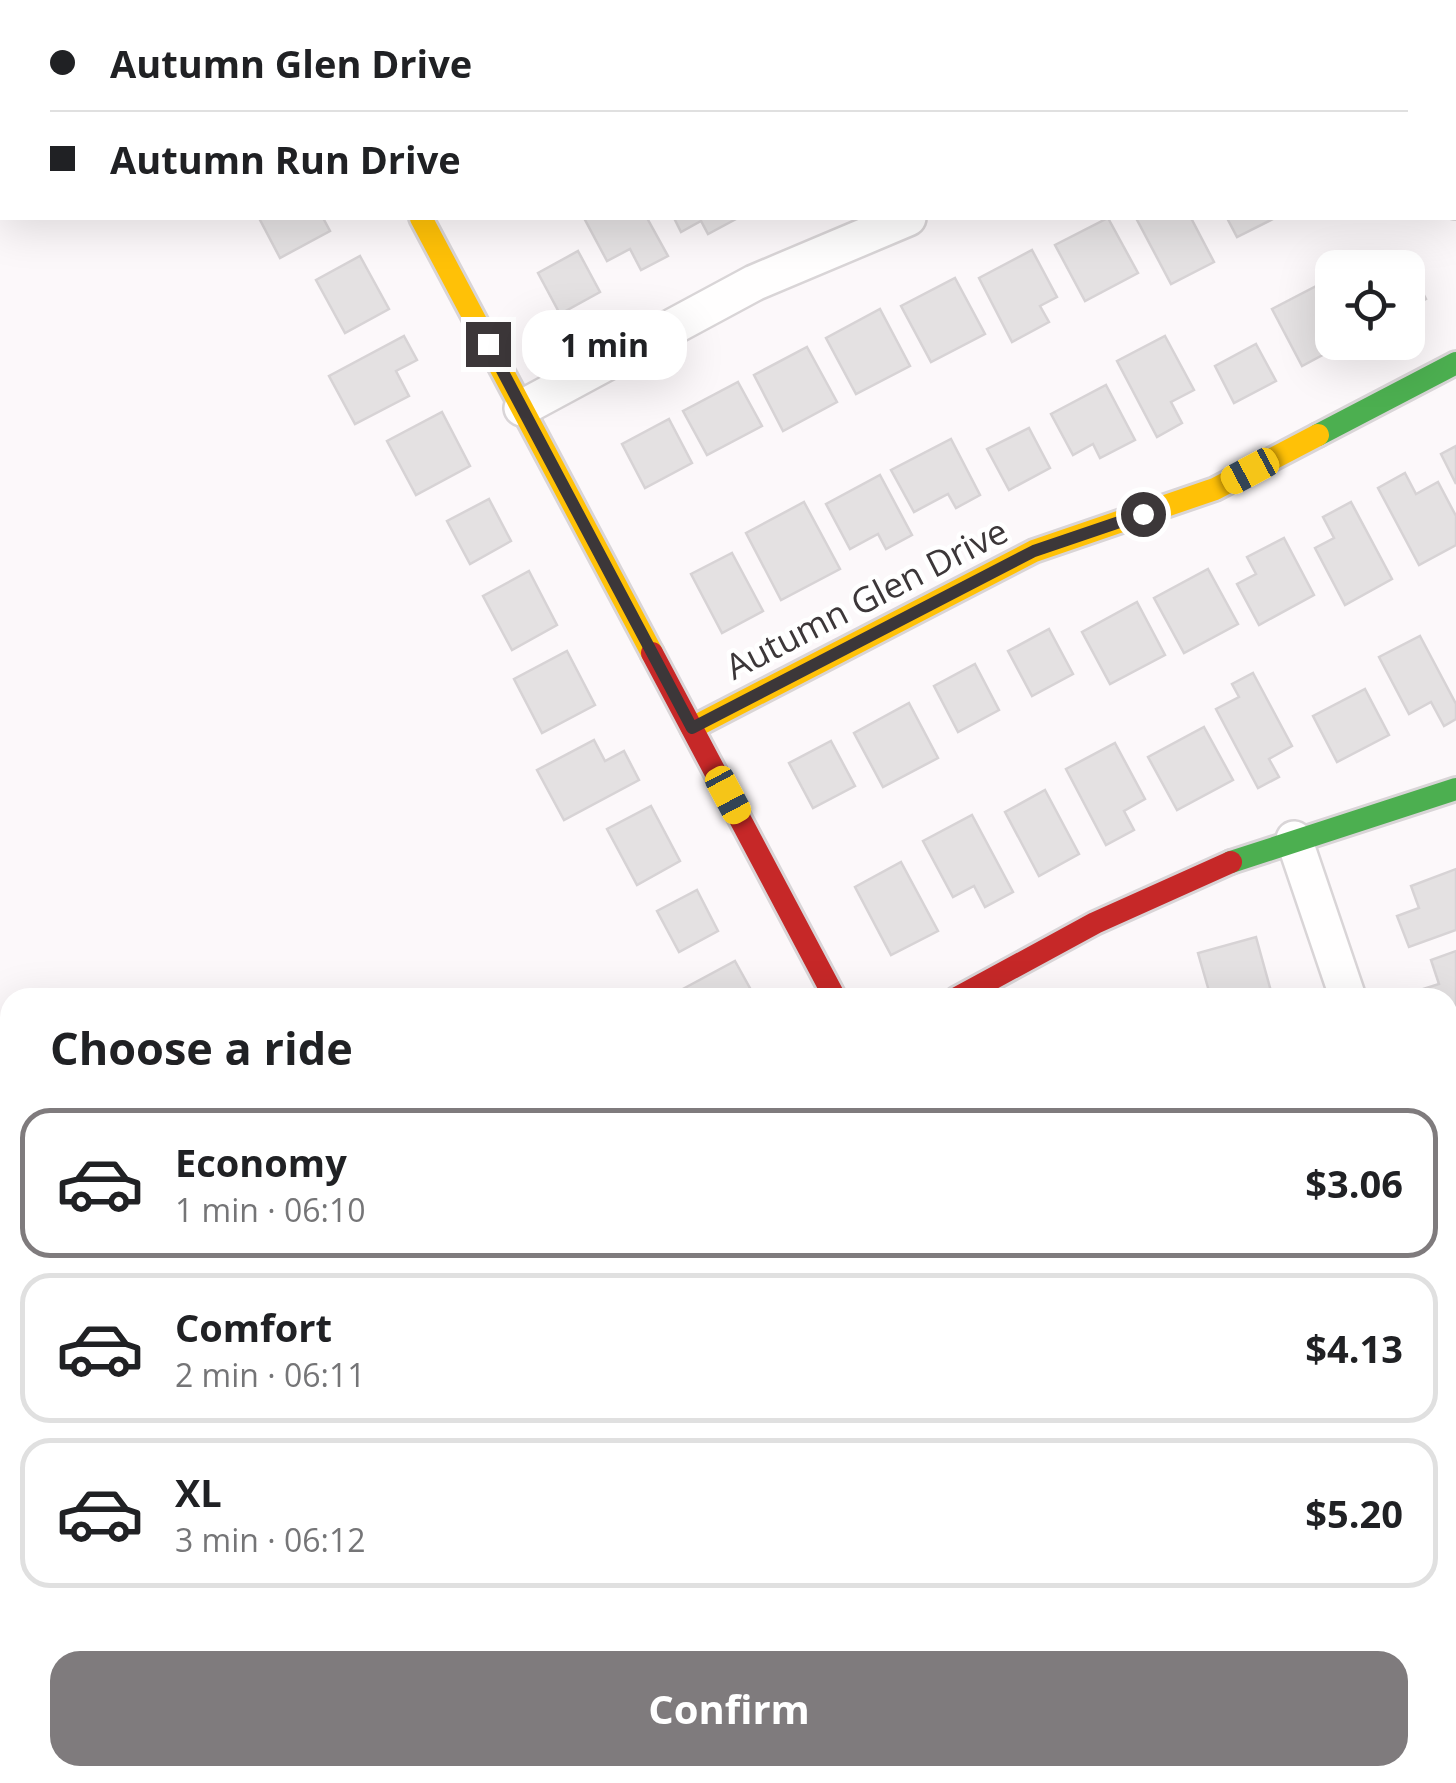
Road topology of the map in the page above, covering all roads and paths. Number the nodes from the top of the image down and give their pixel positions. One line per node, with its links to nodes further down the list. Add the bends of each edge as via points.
1 (422, 220): 4 (street)
2 (903, 220): 4 (street, via 754,282)
3 (1456, 363): 5 (street, Autumn Glen Drive, via 1215,489 1034,551)
4 (522, 408): 5 (street)
5 (692, 728): 8 (street)
6 (1456, 790): 7 (street)
7 (1294, 839): 9 (street, via 1095,923); 10 (street)
8 (830, 988)
9 (975, 988)
10 (1345, 988)

